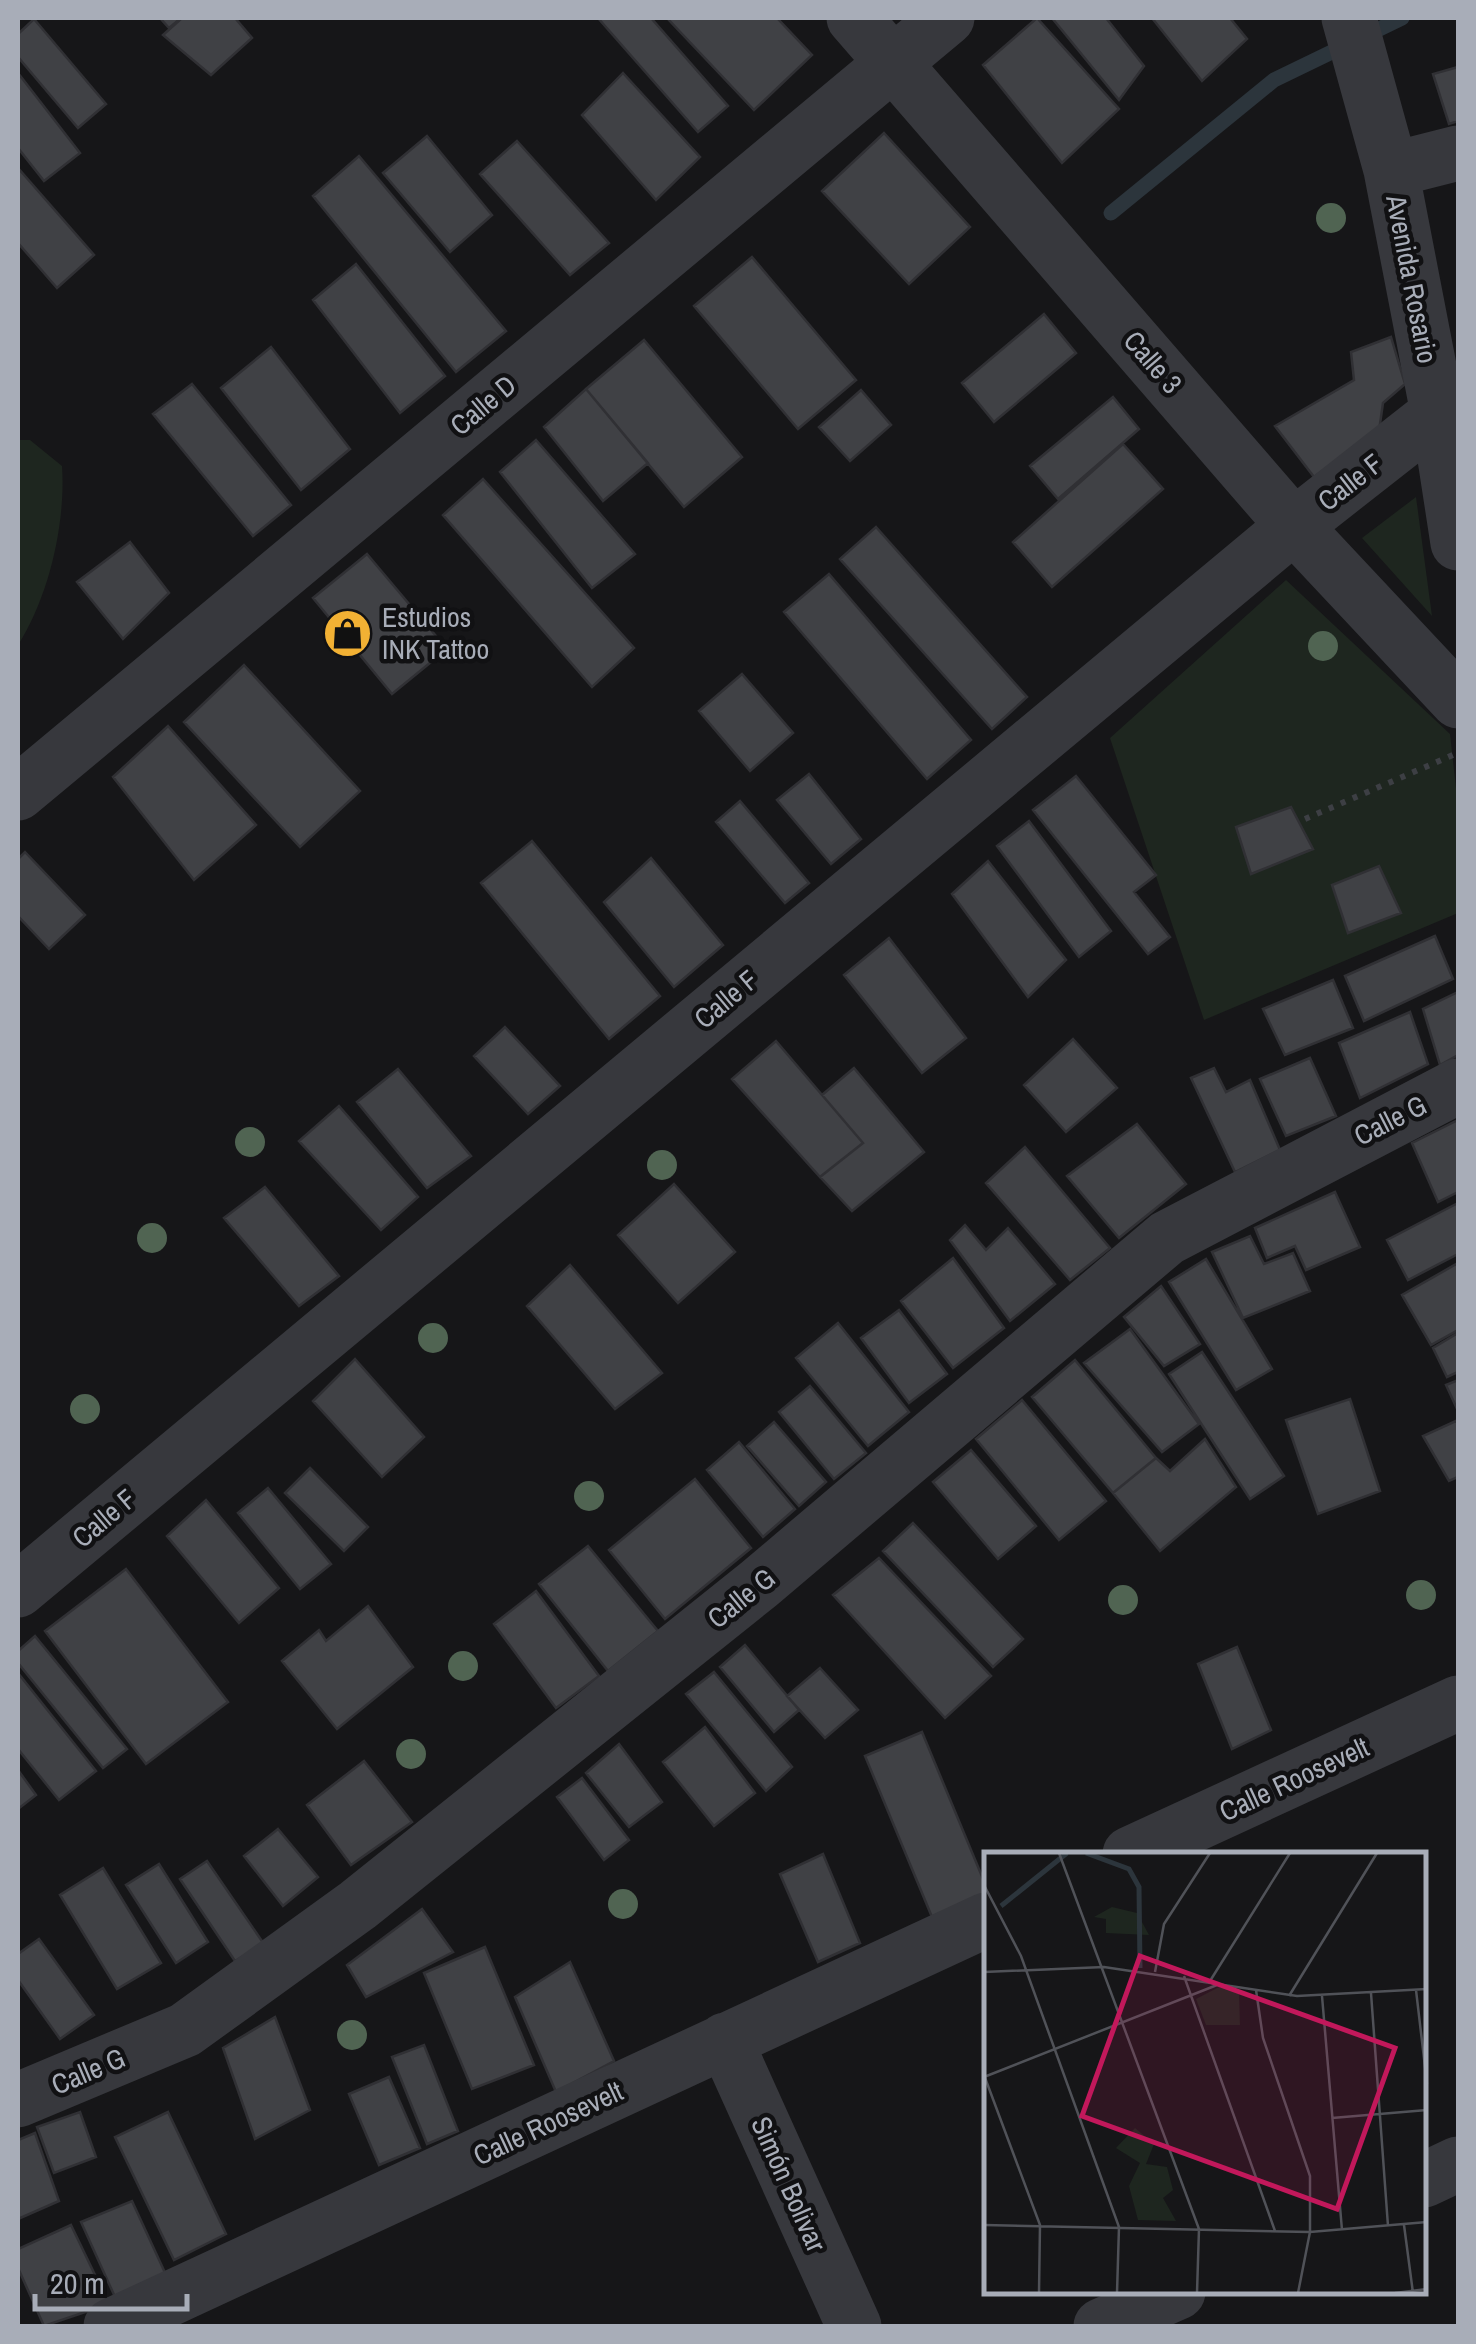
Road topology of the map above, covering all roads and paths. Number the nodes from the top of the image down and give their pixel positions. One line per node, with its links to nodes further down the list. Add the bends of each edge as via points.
1 (854, 18): 4 (street, Calle 3)
2 (947, 18): 4 (street, Calle D)
3 (1349, 18): 6 (street, Avenida Rosario)
4 (894, 62): 8 (street, Calle 3); 12 (street, Calle D)
5 (1458, 154): 6 (street)
6 (1391, 170): 7 (street, Avenida Rosario)
7 (1438, 413): 8 (street, Calle F); 9 (street, Avenida Rosario)
8 (1294, 526): 10 (street, Calle 3); 15 (street, Calle F)
9 (1458, 543)
10 (1458, 701)
11 (1458, 752): 13 (path)
12 (18, 793)
13 (1305, 819)
14 (1458, 1086): 20 (street, Calle G, via 1167,1238 759,1584 358,1905 184,2030)
15 (18, 1590)
16 (1458, 1703): 17 (street, Calle Roosevelt)
17 (1134, 1852)
18 (984, 1921): 19 (street, Calle Roosevelt)
19 (725, 2040): 24 (street, Calle Roosevelt); 25 (street, Simón Bolivar)
20 (18, 2100)
21 (1458, 2164): 22 (street)
22 (1426, 2179)
23 (1173, 2294): 26 (street)
24 (111, 2326)
25 (854, 2326)
26 (1101, 2326)

